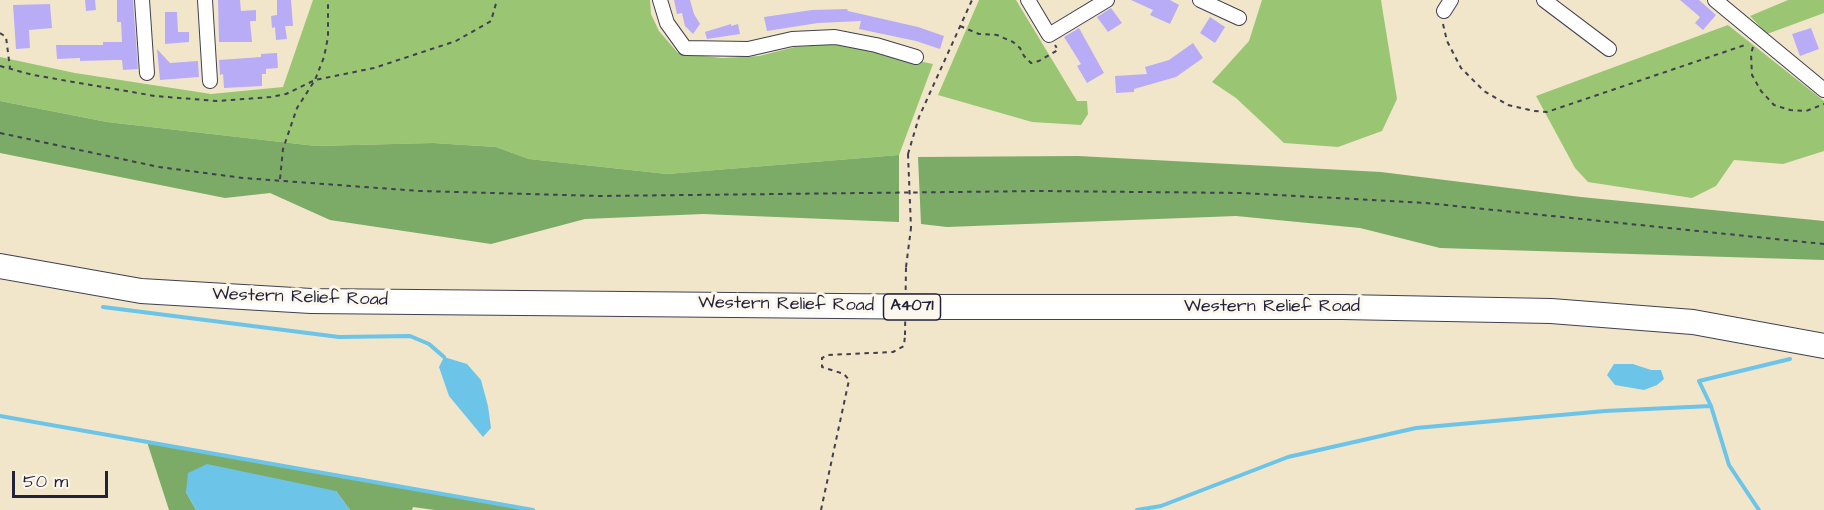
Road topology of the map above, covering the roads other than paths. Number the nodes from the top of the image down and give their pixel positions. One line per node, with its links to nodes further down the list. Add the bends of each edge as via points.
1 (142, 0): 12 (street)
2 (205, 0): 13 (street)
3 (660, 0): 11 (street, via 667,24 685,48 748,49 792,39 835,37)
4 (1028, 0): 5 (street, via 1049,35)
5 (1107, 0)
6 (1200, 0): 9 (street)
7 (1544, 0): 10 (street)
8 (1715, 0): 14 (street)
9 (1239, 18)
10 (1609, 49)
11 (916, 57)
12 (147, 73)
13 (210, 81)
14 (1824, 90)
15 (0, 266): 16 (highway, Western Relief Road / A4071, via 141,291 311,301 1551,311 1693,322)
16 (1824, 346)

